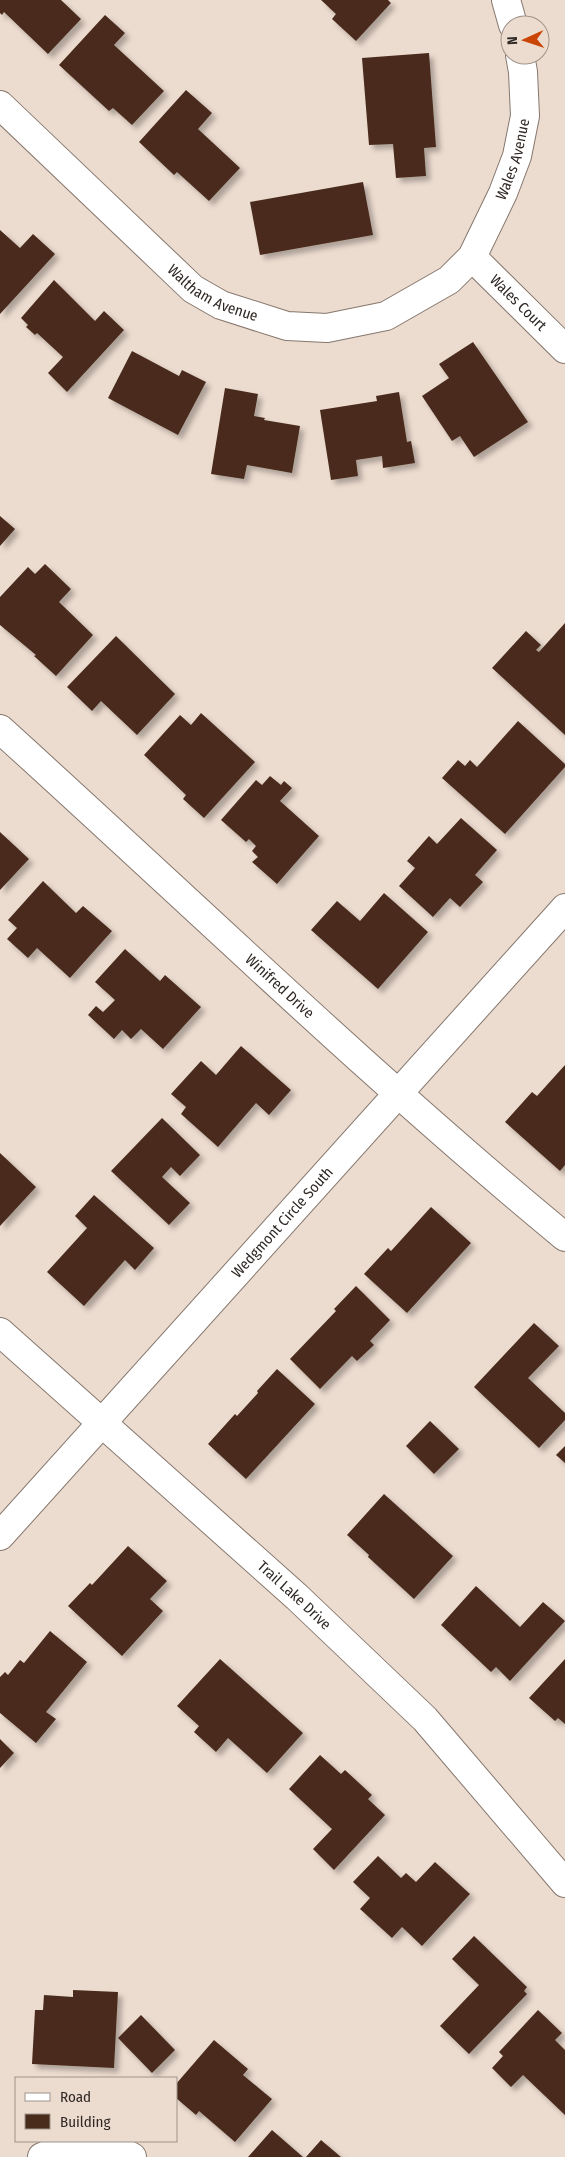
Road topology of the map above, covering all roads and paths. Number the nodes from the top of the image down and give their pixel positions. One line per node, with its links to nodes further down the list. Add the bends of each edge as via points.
1 (506, 0): 2 (street)
2 (510, 15)
3 (522, 65): 5 (street, Wales Avenue, via 525,116 517,156)
4 (0, 105): 5 (street, Waltham Avenue, via 193,289 220,305 287,326 327,328 386,316 449,280)
5 (472, 257): 6 (street, Wales Court)
6 (565, 349)
7 (0, 729): 9 (street, Winifred Drive)
8 (565, 908): 9 (street, Wedgmont Circle South)
9 (398, 1093): 10 (street, Winifred Drive); 12 (street, Wedgmont Circle South)
10 (565, 1237)
11 (0, 1332): 12 (street, Trail Lake Drive)
12 (102, 1423): 13 (street, Wedgmont Circle South); 14 (street, Trail Lake Drive, via 297,1597 425,1719)
13 (0, 1536)
14 (565, 1884)
15 (42, 2157): 16 (street, via 50,2153 103,2146)
16 (132, 2157)

